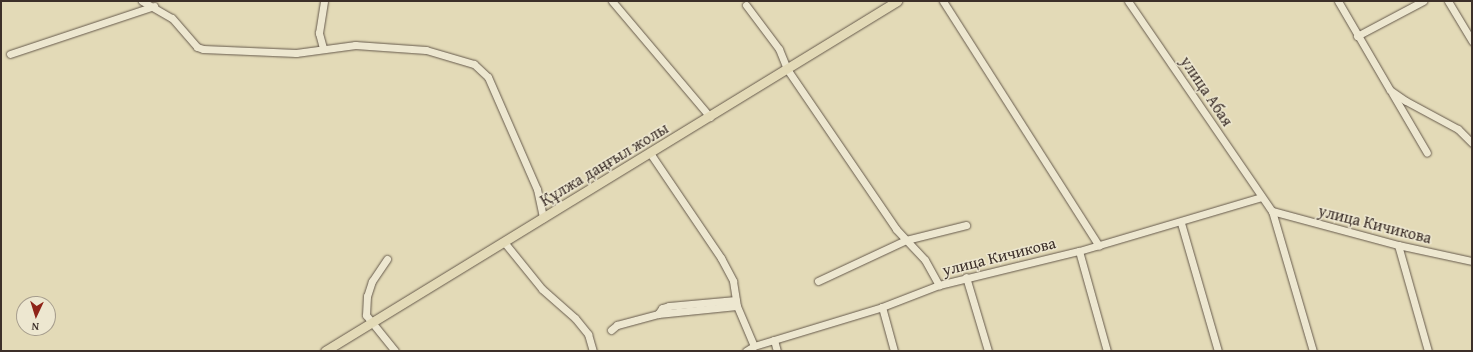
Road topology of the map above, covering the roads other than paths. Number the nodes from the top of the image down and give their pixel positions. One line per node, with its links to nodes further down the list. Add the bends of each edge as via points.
1 (142, 1): 10 (street)
2 (324, 1): 14 (street, via 318,33)
3 (612, 1): 18 (street)
4 (897, 1): 16 (main road, Құлжа даңғыл жолы)
5 (943, 1): 30 (street)
6 (1128, 1): 22 (street, улица Абая)
7 (1338, 1): 12 (street)
8 (1423, 1): 12 (street)
9 (1448, 1): 13 (street)
10 (154, 6): 14 (street, via 172,18 197,47 203,49 289,53); 15 (street)
11 (746, 6): 16 (street, via 779,49)
12 (1357, 36): 17 (street)
13 (1472, 41)
14 (323, 48): 24 (street, via 354,45 426,50 464,59 482,69 488,77 537,189)
15 (10, 54)
16 (787, 69): 18 (main road, Құлжа даңғыл жолы); 27 (street)
17 (1390, 90): 19 (street, via 1458,129); 21 (street)
18 (710, 117): 20 (main road, Құлжа даңғыл жолы)
19 (1472, 143)
20 (650, 153): 24 (main road, Құлжа даңғыл жолы); 37 (street, via 721,258 733,280)
21 (1427, 153)
22 (1261, 197): 23 (street, улица Абая); 25 (street, улица Кичикова)
23 (1272, 211): 29 (street, улица Кичикова); 52 (street)
24 (543, 218): 28 (main road, Құлжа даңғыл жолы)
25 (1181, 223): 30 (street, улица Кичикова); 51 (street)
26 (966, 225): 27 (street)
27 (906, 240): 35 (street); 36 (street, via 925,260)
28 (504, 242): 39 (main road, Құлжа даңғыл жолы); 45 (street, via 533,280 588,334)
29 (1398, 245): 33 (street, улица Кичикова); 53 (street)
30 (1099, 246): 31 (street, улица Кичикова)
31 (1079, 251): 34 (street, улица Кичикова); 50 (street)
32 (386, 258): 39 (street, via 372,281 367,296 366,315)
33 (1472, 261)
34 (966, 277): 36 (street, улица Кичикова); 49 (street)
35 (818, 282)
36 (939, 285): 38 (street, улица Кичикова)
37 (736, 303): 40 (street, via 658,314 617,325); 42 (street)
38 (882, 307): 41 (street, улица Кичикова); 48 (street)
39 (371, 322): 43 (main road, Құлжа даңғыл жолы); 44 (street)
40 (611, 330)
41 (774, 340): 42 (street, улица Кичикова); 47 (street)
42 (754, 346): 46 (street, улица Кичикова)
43 (325, 351)
44 (395, 351)
45 (593, 351)
46 (746, 351)
47 (777, 351)
48 (894, 351)
49 (988, 351)
50 (1107, 351)
51 (1218, 351)
52 (1313, 351)
53 (1428, 351)

